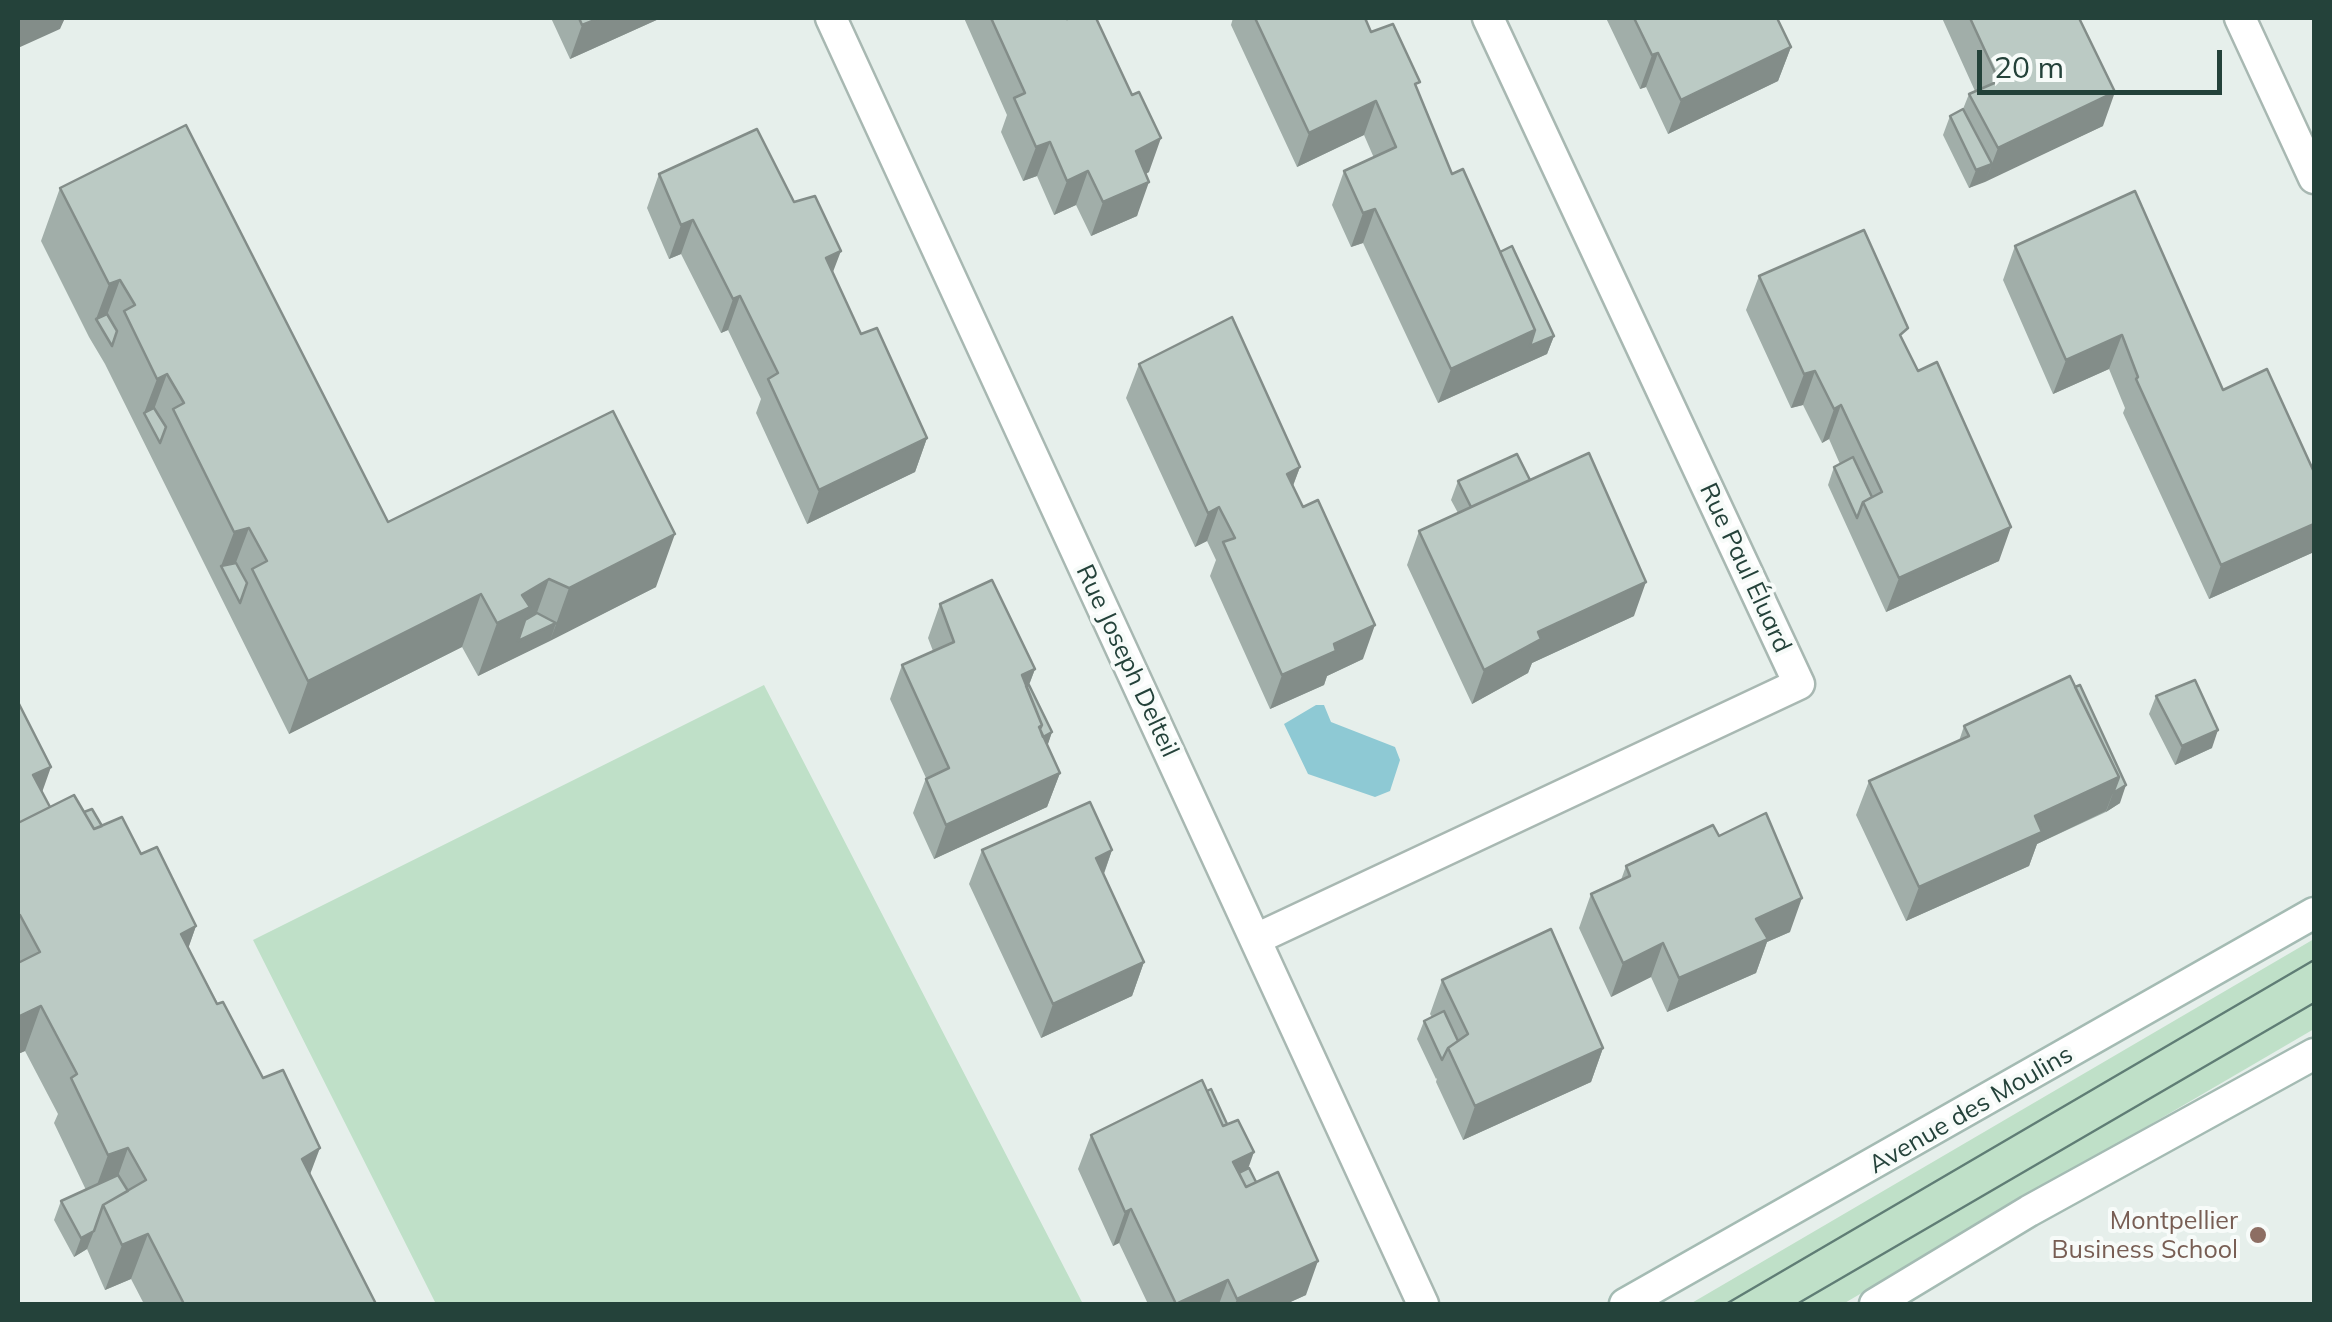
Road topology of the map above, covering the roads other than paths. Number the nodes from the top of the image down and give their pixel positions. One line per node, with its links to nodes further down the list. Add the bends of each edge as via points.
1 (830, 18): 6 (street, Rue Joseph Delteil)
2 (1488, 18): 6 (street, Rue Paul Éluard, via 1799,684)
3 (2240, 18): 4 (street)
4 (2314, 178)
5 (2314, 913): 9 (street, Avenue des Moulins)
6 (1256, 939): 8 (street, Rue Joseph Delteil)
7 (2314, 1054): 10 (street)
8 (1423, 1304)
9 (1625, 1304)
10 (1875, 1304)

